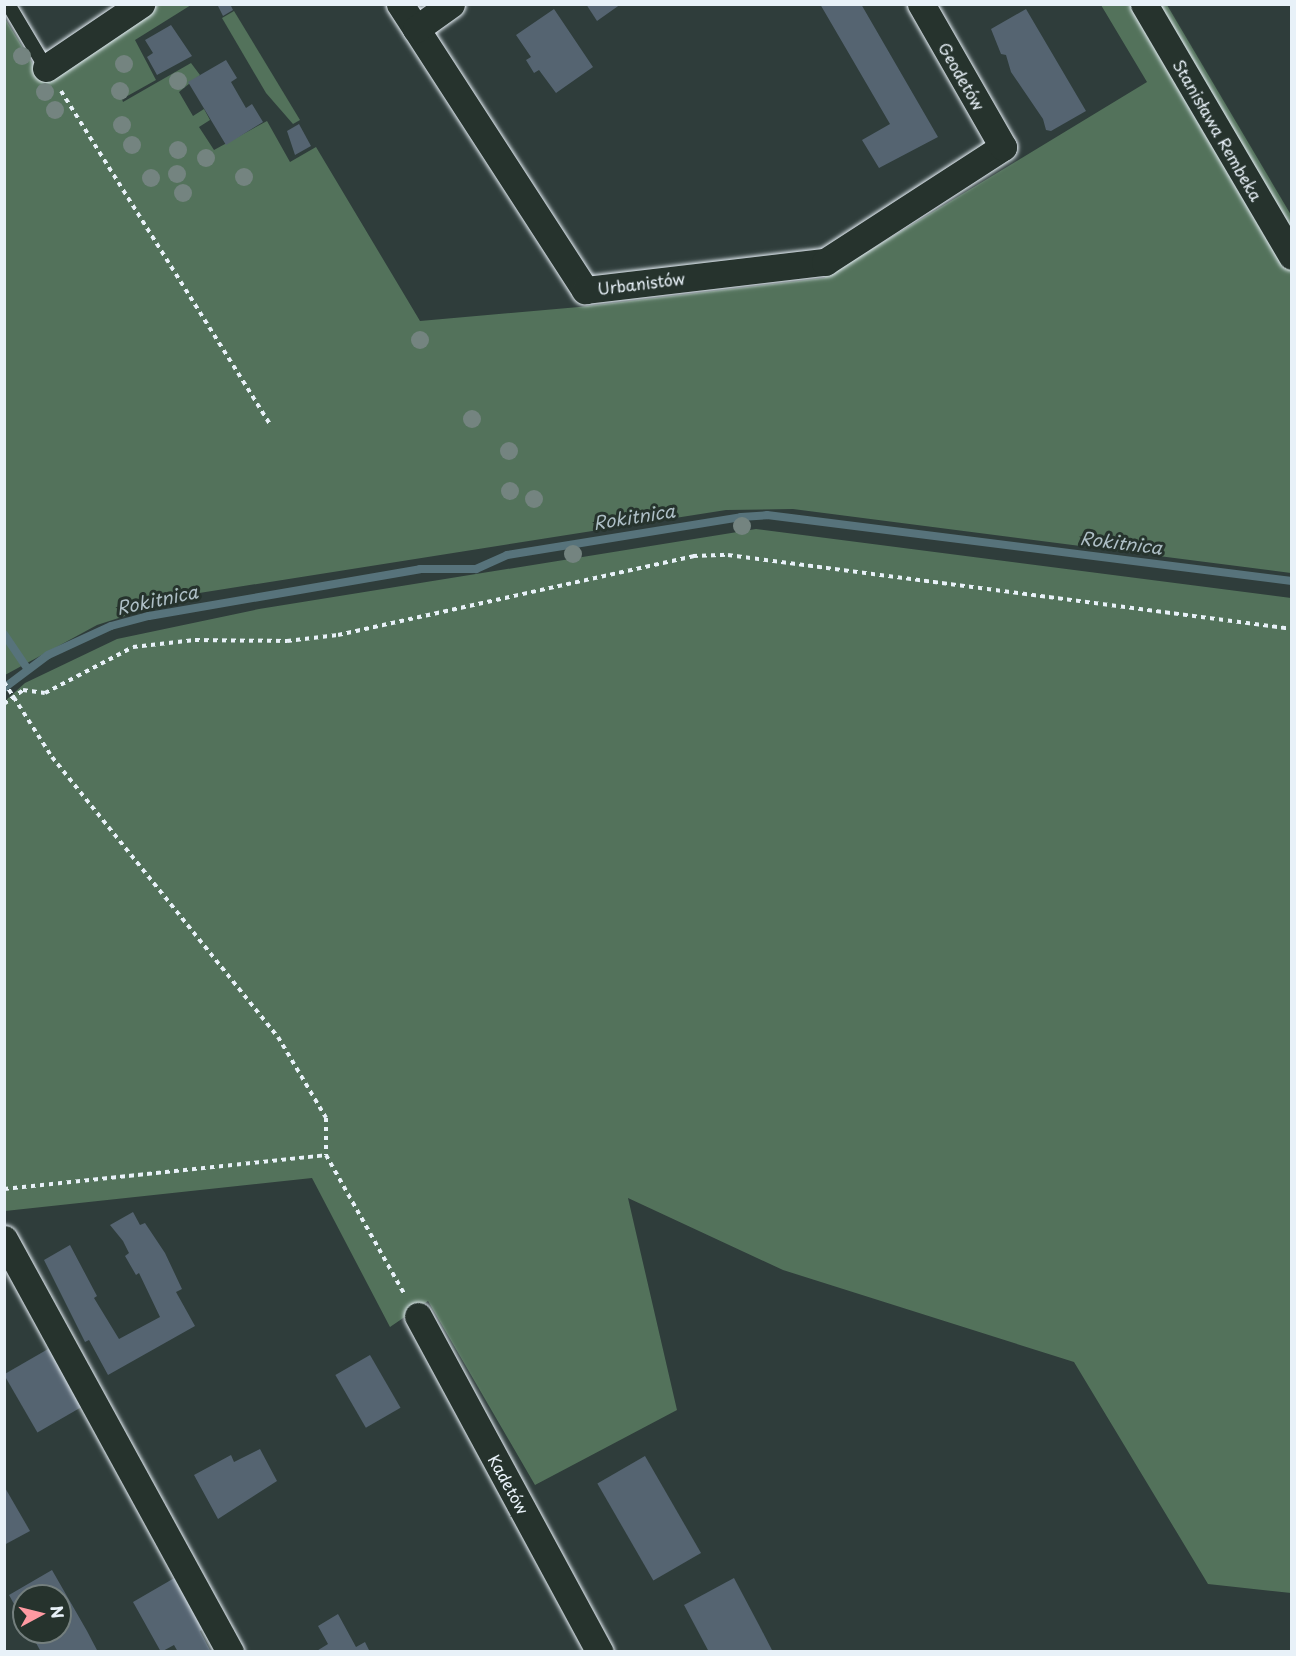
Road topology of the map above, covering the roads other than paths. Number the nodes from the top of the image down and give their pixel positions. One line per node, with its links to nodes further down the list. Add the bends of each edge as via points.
1 (8, 4): 8 (lane)
2 (141, 4): 8 (street)
3 (400, 4): 7 (street, Urbanistów)
4 (451, 4): 7 (street)
5 (921, 4): 9 (street, Geodetów)
6 (1144, 4): 10 (street, Stanisława Rembeka)
7 (416, 29): 9 (street, Urbanistów, via 585,290 825,262)
8 (46, 68)
9 (1003, 147)
10 (1292, 256)
11 (4, 1239): 13 (street)
12 (418, 1316): 14 (street, Kadetów)
13 (230, 1652)
14 (600, 1652)

